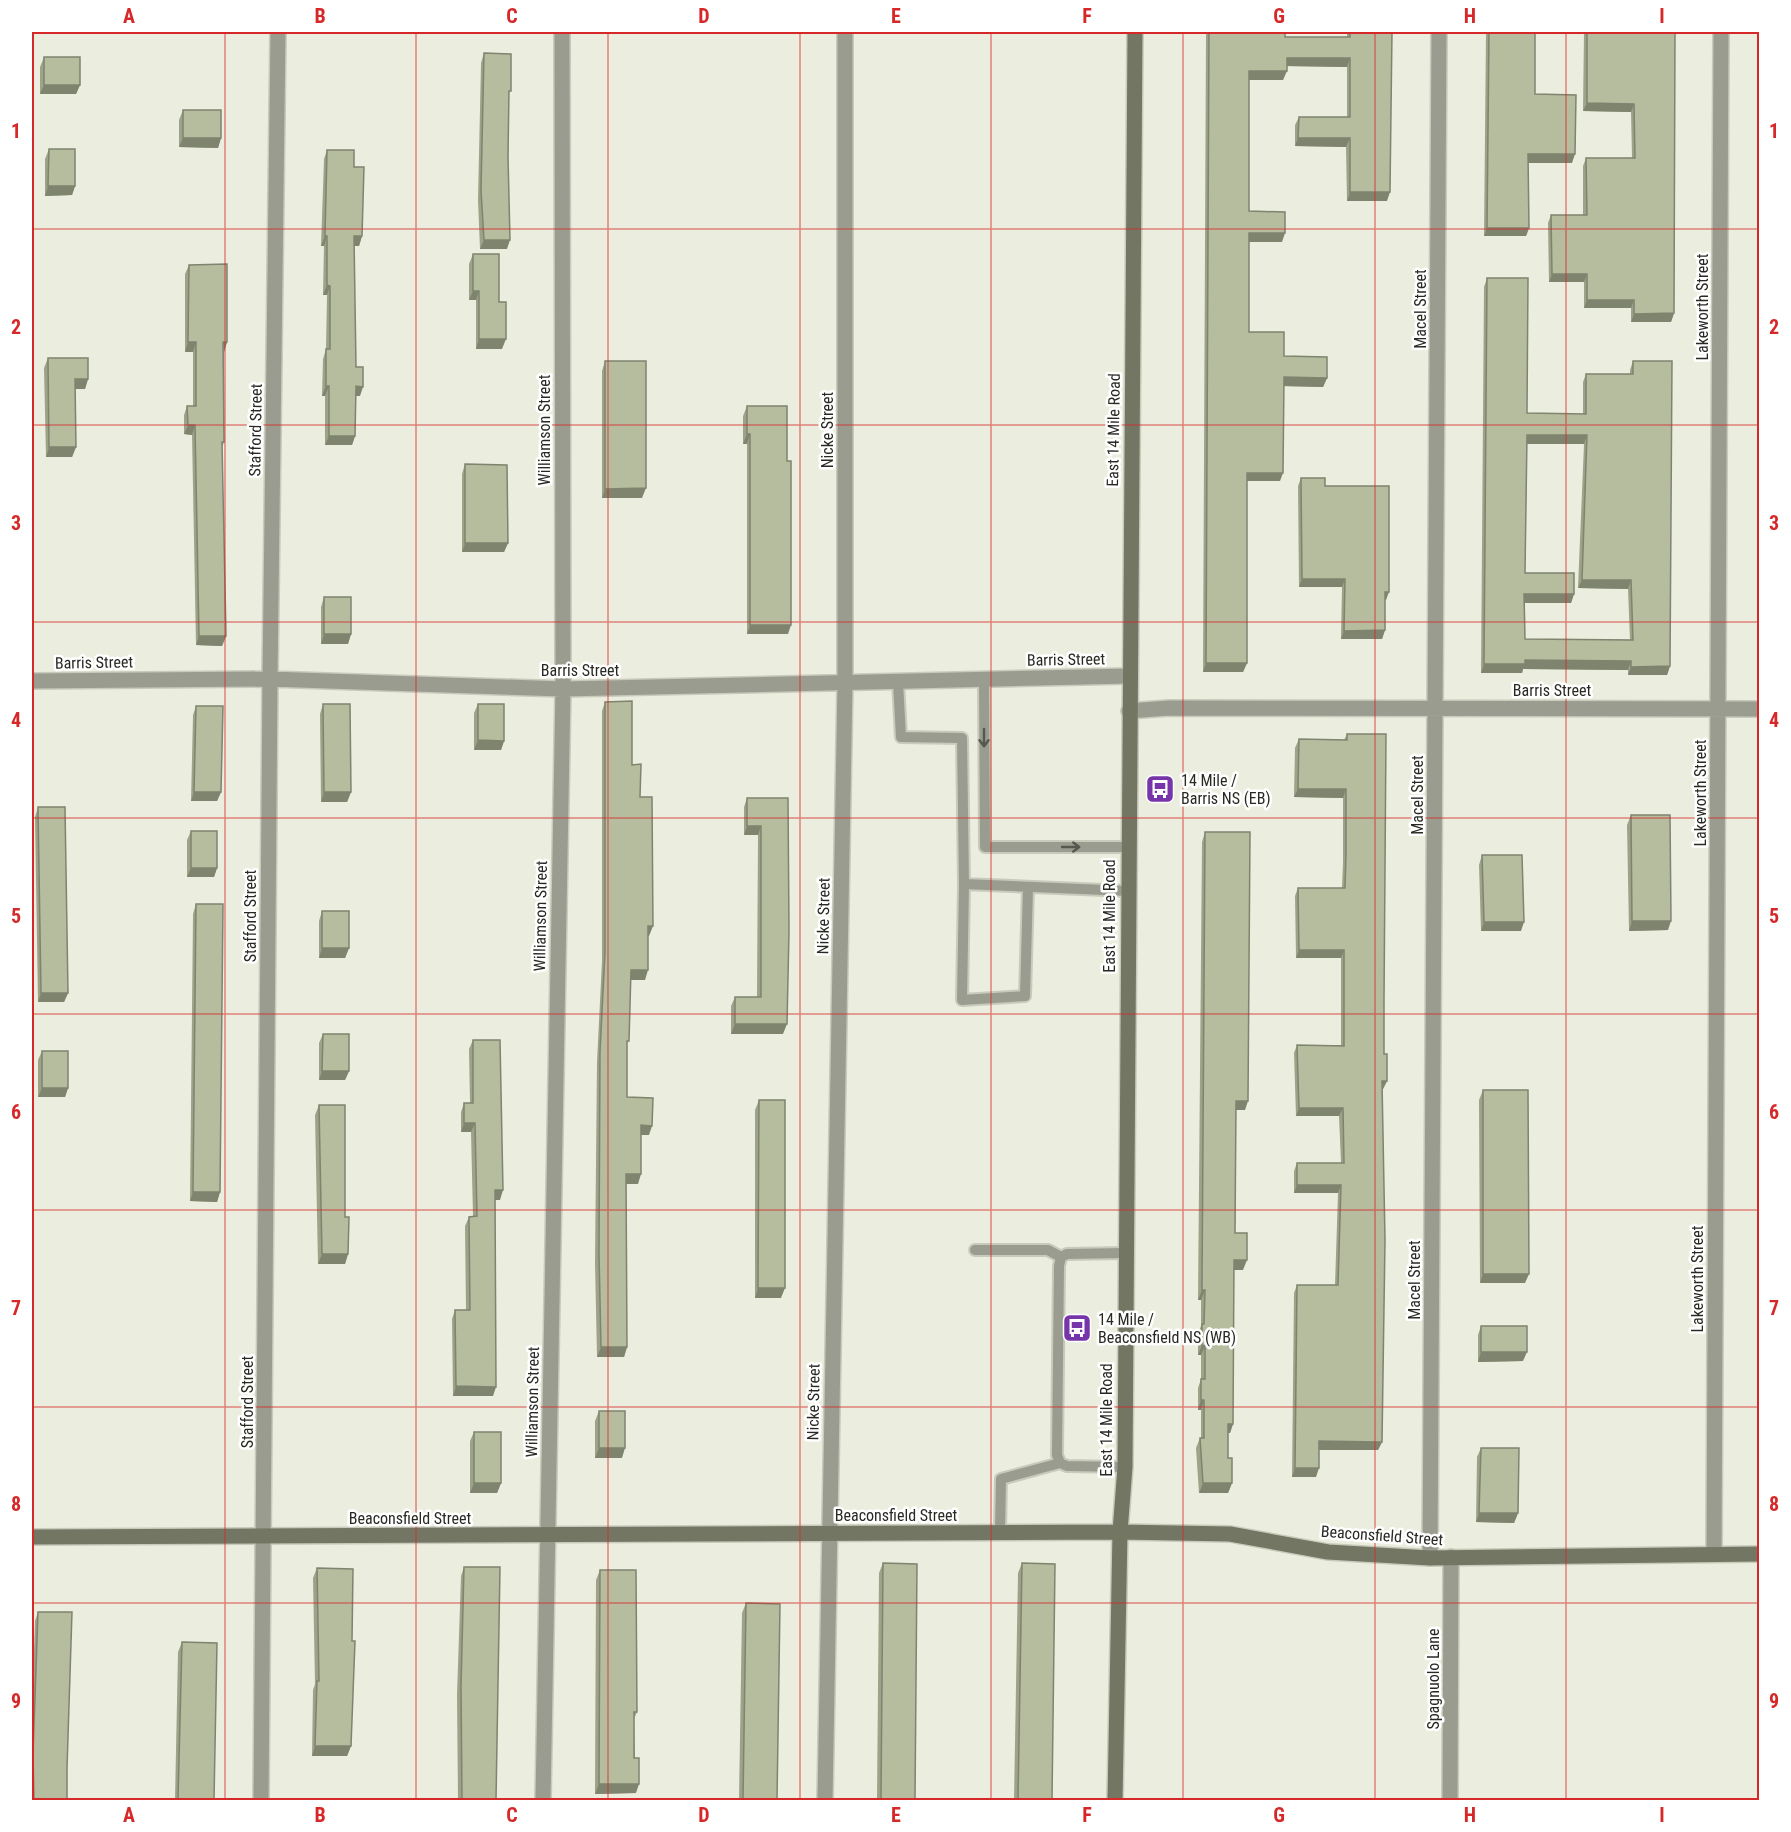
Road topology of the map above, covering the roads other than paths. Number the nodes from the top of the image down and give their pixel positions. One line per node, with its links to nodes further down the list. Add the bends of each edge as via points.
1 (278, 32): 8 (street, Stafford Street)
2 (562, 32): 13 (street, Williamson Street)
3 (845, 32): 12 (street, Nicke Street)
4 (1135, 32): 7 (main road, East 14 Mile Road)
5 (1439, 32): 14 (street, Macel Street)
6 (1721, 32): 15 (street, Lakeworth Street)
7 (1129, 676): 9 (street, Barris Street); 17 (main road, East 14 Mile Road)
8 (270, 679): 10 (street, Barris Street); 13 (street, Barris Street); 30 (street, Stafford Street)
9 (984, 679): 11 (street, Barris Street); 18 (lane, one-way to 18, via 985,847)
10 (32, 681)
11 (898, 682): 12 (street, Barris Street); 19 (lane, via 901,737 962,738)
12 (845, 684): 13 (street, Barris Street); 28 (street, Nicke Street)
13 (562, 689): 31 (street, Williamson Street)
14 (1436, 707): 15 (street, Barris Street); 17 (street, Barris Street); 36 (street, Macel Street)
15 (1718, 709): 16 (street, Barris Street); 33 (street, Lakeworth Street)
16 (1760, 709)
17 (1129, 711): 18 (main road, East 14 Mile Road)
18 (1128, 847): 21 (main road, East 14 Mile Road)
19 (964, 884): 20 (lane); 20 (lane, via 962,1000 1025,996)
20 (1028, 887): 21 (lane)
21 (1128, 891): 23 (main road, East 14 Mile Road)
22 (975, 1250): 24 (lane, via 1048,1250)
23 (1125, 1253): 24 (lane); 26 (main road, East 14 Mile Road)
24 (1061, 1257): 25 (lane, via 1057,1443)
25 (1060, 1463): 26 (lane); 29 (lane, via 1000,1479)
26 (1125, 1467): 27 (main road, East 14 Mile Road)
27 (1120, 1532): 29 (main road, Beaconsfield Street); 36 (main road, Beaconsfield Street, via 1230,1534 1328,1552); 40 (main road, East 14 Mile Road)
28 (828, 1533): 29 (main road, Beaconsfield Street); 31 (main road, Beaconsfield Street); 39 (street, Nicke Street)
29 (1000, 1533)
30 (264, 1536): 31 (main road, Beaconsfield Street); 32 (main road, Beaconsfield Street); 37 (street, Stafford Street)
31 (547, 1536): 38 (street, Williamson Street)
32 (32, 1537)
33 (1714, 1554): 34 (main road, Beaconsfield Street); 35 (main road, Beaconsfield Street)
34 (1760, 1554)
35 (1451, 1557): 36 (main road, Beaconsfield Street); 41 (street, Spagnuolo Lane)
36 (1430, 1558)
37 (261, 1800)
38 (543, 1800)
39 (825, 1800)
40 (1115, 1800)
41 (1450, 1800)

